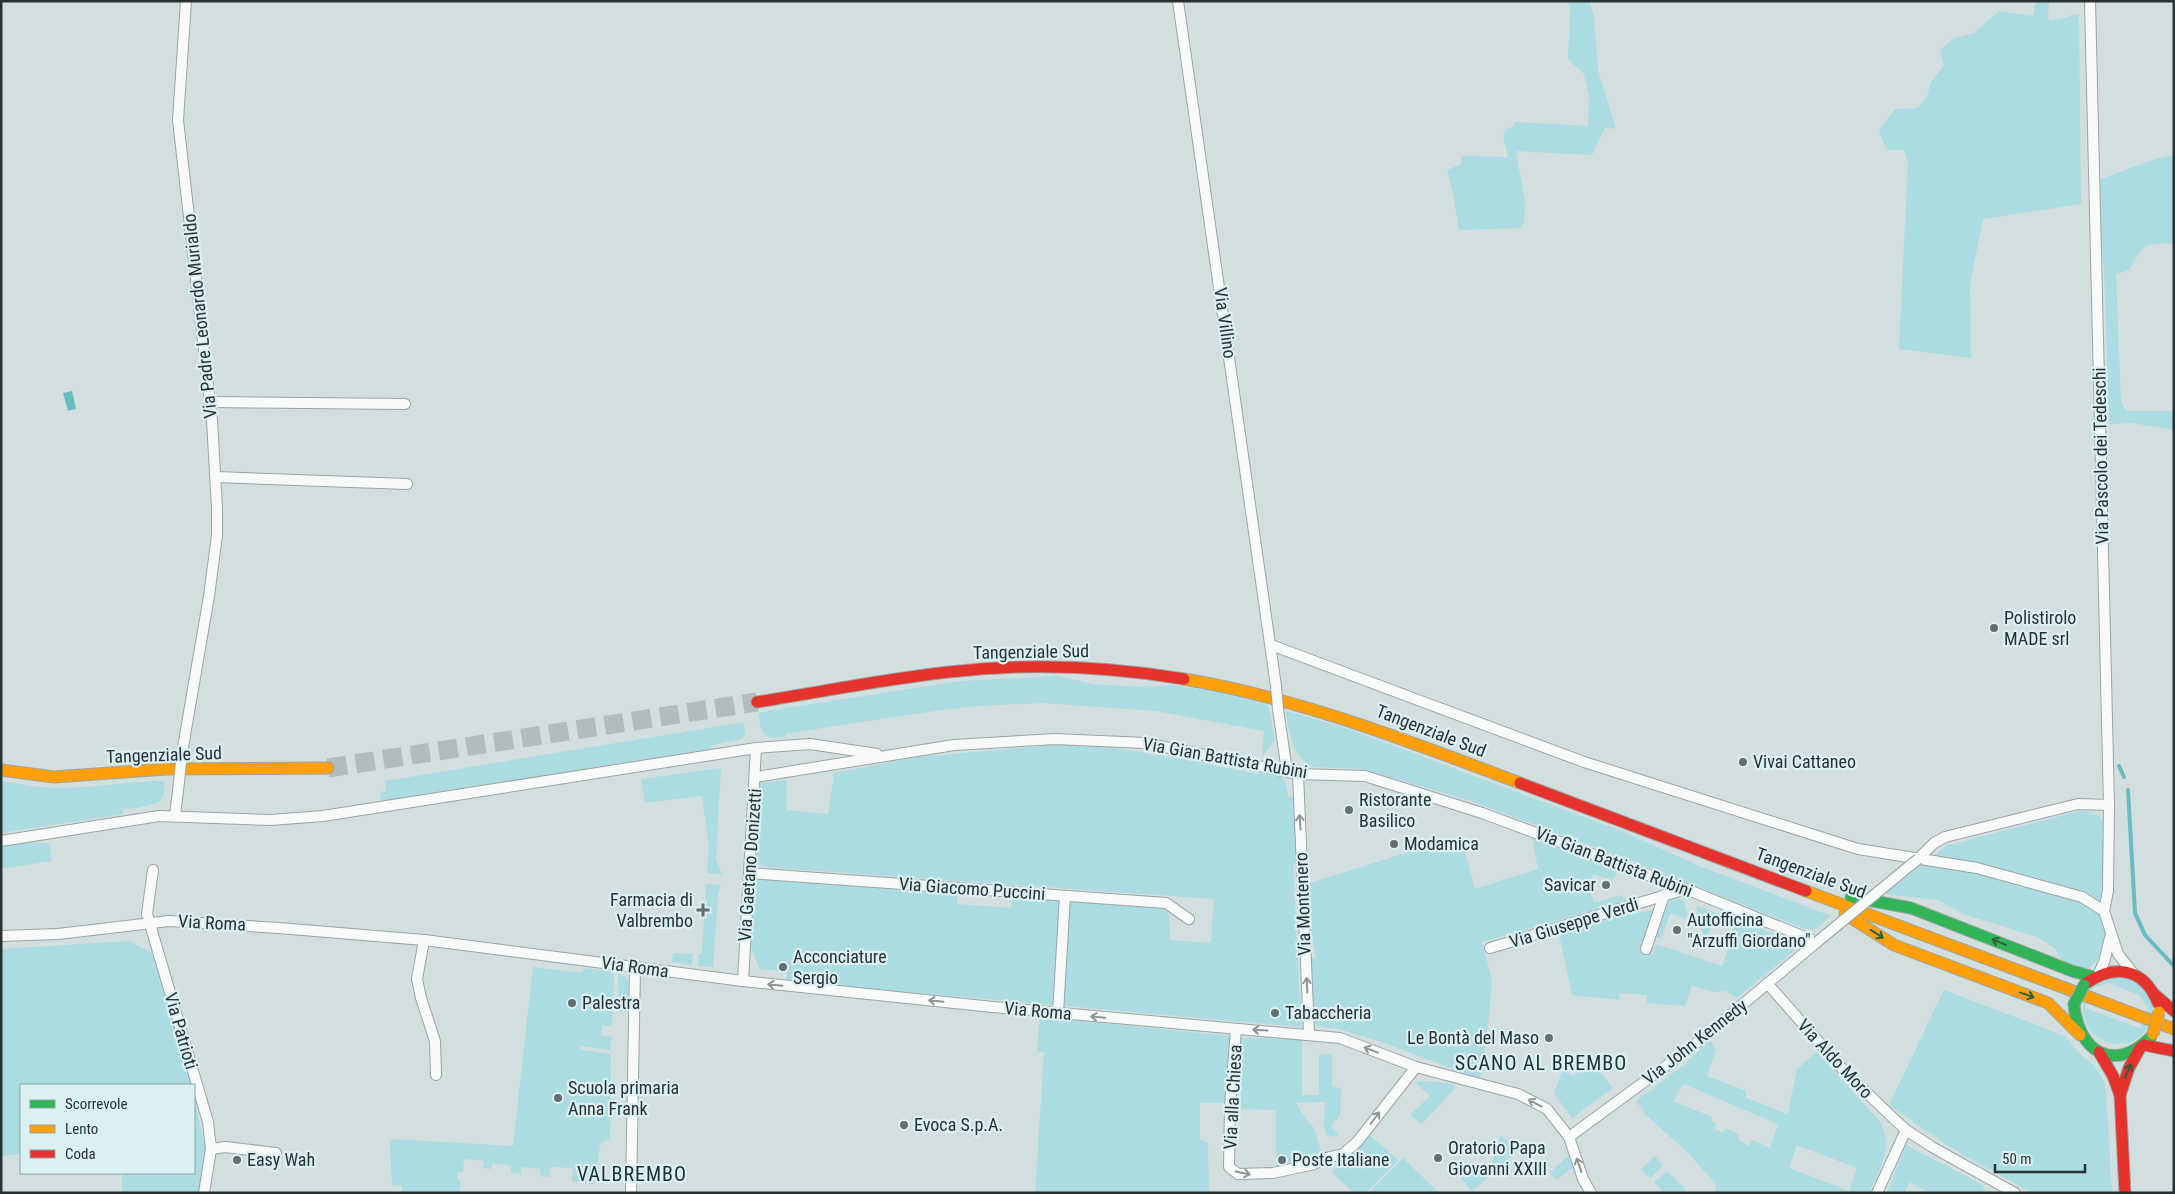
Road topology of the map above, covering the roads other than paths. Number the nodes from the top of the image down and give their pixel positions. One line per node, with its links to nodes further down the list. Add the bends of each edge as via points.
1 (186, 1): 4 (street, Via Padre Leonardo Murialdo, via 178,120)
2 (1178, 1): 8 (street, Via Villino)
3 (2090, 1): 17 (street, Via Pascolo dei Tedeschi)
4 (210, 402): 5 (street); 6 (street, Via Padre Leonardo Murialdo)
5 (405, 404)
6 (216, 477): 7 (street); 18 (street, Via Padre Leonardo Murialdo, bridge, via 216,535)
7 (407, 484)
8 (1271, 645): 14 (street, Via Villino, bridge); 20 (street, via 1584,762 1858,849)
9 (756, 702): 26 (main road, Tangenziale Sud, via 912,677 1019,667 1116,669 1214,682 1293,701 1351,720)
10 (756, 748): 11 (street, via 810,744); 16 (street, Via Gaetano Donizetti); 18 (street, via 323,816 270,820)
11 (887, 756): 14 (street, Via Gian Battista Rubini, via 982,742 1087,740 1145,743); 16 (street, Via Gian Battista Rubini)
12 (328, 768): 13 (main road, Tangenziale Sud, via 156,769 54,777)
13 (1, 770)
14 (1286, 771): 15 (street, Via Gian Battista Rubini)
15 (1298, 774): 23 (street, Via Gian Battista Rubini, via 1365,776 1482,813); 46 (street, Via Montenero, one-way to 15)
16 (756, 778): 22 (street, Via Gaetano Donizetti)
17 (2109, 805): 20 (street, Via John Kennedy, via 2078,804 1945,836); 27 (street, Via Pascolo dei Tedeschi, via 2108,891)
18 (175, 815): 19 (street)
19 (1, 841)
20 (1918, 859): 27 (street, via 1977,868 2082,897); 33 (street, Via John Kennedy, bridge)
21 (153, 870): 29 (street, Via Patrioti, via 147,914)
22 (750, 874): 25 (street, Via Giacomo Puccini); 39 (street, Via Gaetano Donizetti)
23 (1686, 889): 24 (street, Via Giuseppe Verdi); 33 (street, Via Gian Battista Rubini)
24 (1664, 895): 34 (street, Via Giuseppe Verdi); 35 (street)
25 (1065, 896): 28 (street, Via Giacomo Puccini, via 1166,903); 43 (street)
26 (1841, 903): 38 (main road, one-way to 26, via 2072,971 1911,908 1852,896); 45 (main road, Tangenziale Sud); 47 (main road, one-way to 47, via 1846,915 1894,945 2048,1003)
27 (2104, 911): 30 (street)
28 (1189, 919)
29 (150, 922): 31 (street, Via Roma, via 58,934); 32 (street, Via Roma, via 223,924); 56 (street, Via Patrioti, via 208,1122)
30 (2112, 933): 37 (street, via 2120,958); 38 (street, via 2104,962)
31 (1, 936)
32 (424, 940): 36 (street, Via Roma); 52 (street, via 417,979 435,1041)
33 (1817, 942): 40 (street, Via John Kennedy)
34 (1490, 948)
35 (1646, 949)
36 (635, 967): 39 (street, Via Roma); 59 (street)
37 (2134, 974): 38 (main road, via 2115,970); 41 (main road, via 2147,983)
38 (2096, 976): 47 (main road, bridge, via 2084,985 2074,1004)
39 (743, 982): 43 (street, Via Roma, one-way to 39)
40 (1768, 984): 54 (street, Via Aldo Moro, via 1827,1054); 55 (street, Via John Kennedy, via 1693,1046)
41 (2154, 994): 42 (main road); 48 (main road, bridge, via 2158,1007 2156,1027)
42 (2174, 1011)
43 (1058, 1013): 44 (street, Via Roma, one-way to 43)
44 (1236, 1029): 46 (street, Via Roma, one-way to 44); 51 (street, Via alla Chiesa, one-way to 51, via 1229,1167 1238,1174 1272,1174 1343,1154 1357,1142)
45 (2174, 1029)
46 (1308, 1033): 51 (street, Via Roma, one-way to 46, via 1340,1038)
47 (2080, 1035): 50 (main road)
48 (2144, 1045): 49 (main road); 50 (main road, via 2123,1055); 53 (main road, one-way to 48, via 2129,1068)
49 (2174, 1051)
50 (2098, 1052): 53 (main road, via 2113,1076)
51 (1416, 1066): 55 (street, Via Roma, one-way to 51, via 1546,1109 1518,1094)
52 (436, 1075)
53 (2120, 1096): 63 (main road)
54 (1906, 1130): 61 (street); 62 (street, Via Aldo Moro)
55 (1569, 1137): 60 (street, Via Roma, one-way to 55)
56 (211, 1149): 57 (street, via 225,1147); 58 (street, Via Patrioti)
57 (276, 1153)
58 (204, 1193)
59 (631, 1193)
60 (1591, 1193)
61 (1877, 1193)
62 (2015, 1193)
63 (2125, 1193)

